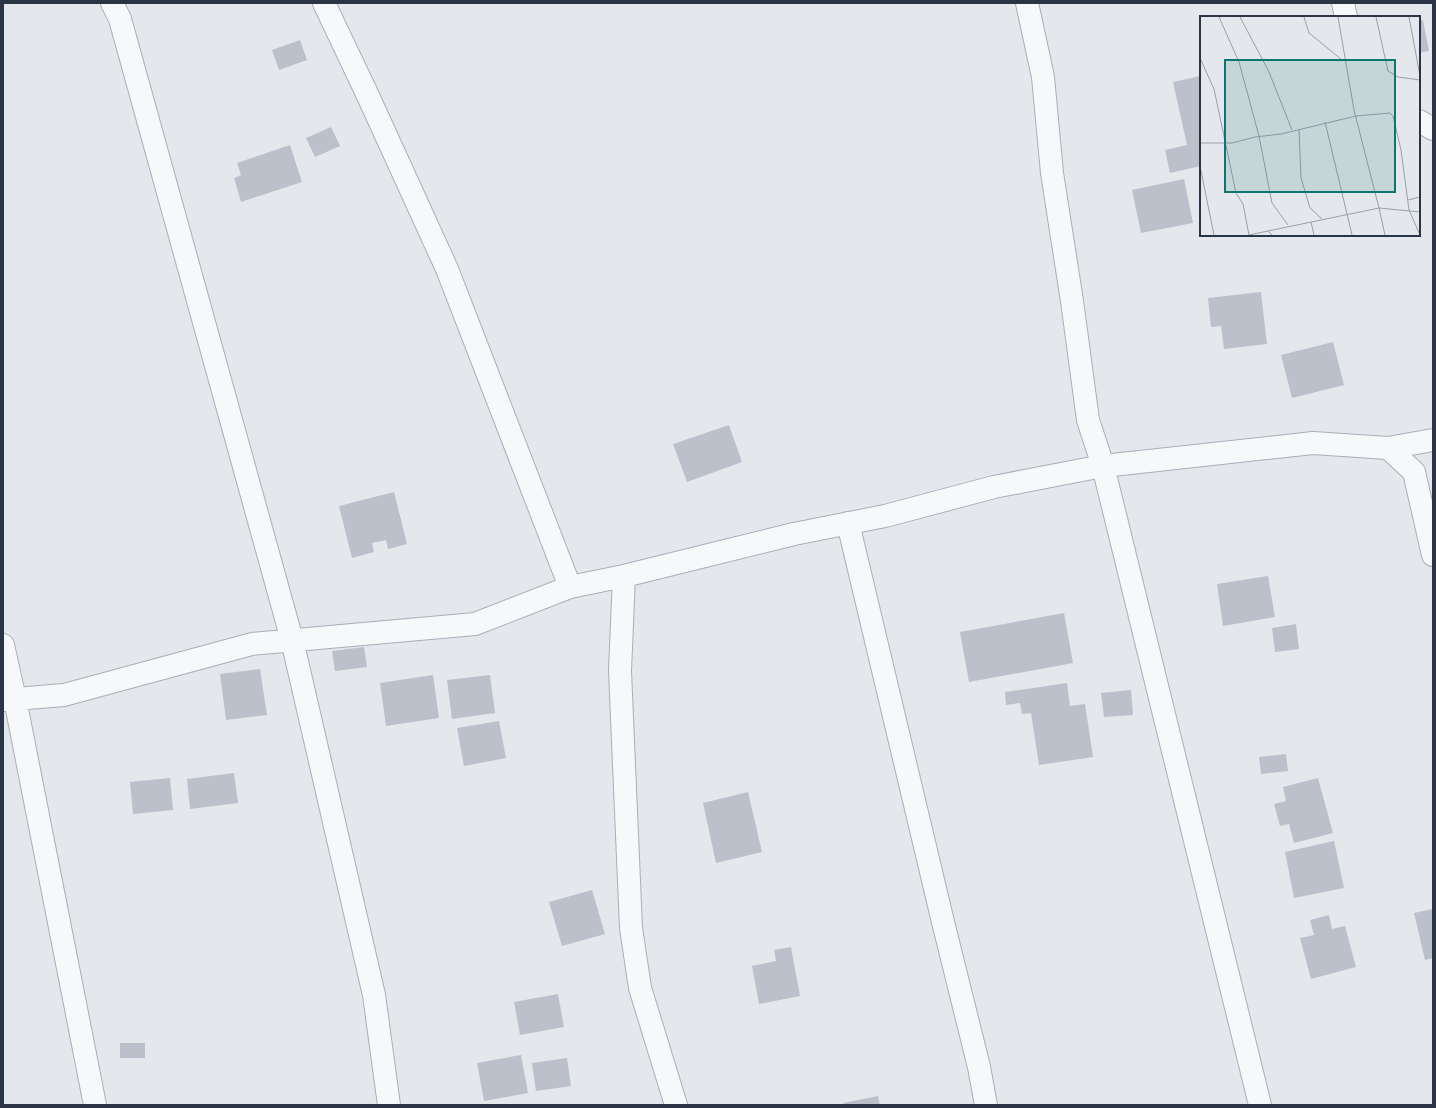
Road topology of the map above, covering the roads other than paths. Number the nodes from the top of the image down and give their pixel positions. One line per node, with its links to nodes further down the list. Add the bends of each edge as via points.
1 (112, 3): 15 (street, via 120,19)
2 (324, 3): 14 (street, via 447,269)
3 (1343, 3): 5 (street)
4 (1024, 4): 10 (street, via 1043,77 1052,173 1088,420)
5 (1346, 16)
6 (1420, 122): 7 (street)
7 (1433, 129)
8 (1433, 440): 9 (street)
9 (1388, 448): 10 (street, via 1313,443); 12 (street, via 1414,472)
10 (1103, 466): 11 (street, via 994,487 885,516); 22 (street)
11 (848, 523): 13 (street); 21 (street)
12 (1433, 555)
13 (624, 576): 14 (street); 20 (street, via 620,671 631,928 640,988)
14 (570, 587): 15 (street, via 475,624)
15 (292, 640): 17 (street, via 252,644 64,695); 19 (street, via 374,995)
16 (3, 645): 17 (street)
17 (9, 699): 18 (street)
18 (95, 1105)
19 (389, 1105)
20 (676, 1105)
21 (986, 1105)
22 (1260, 1105)

